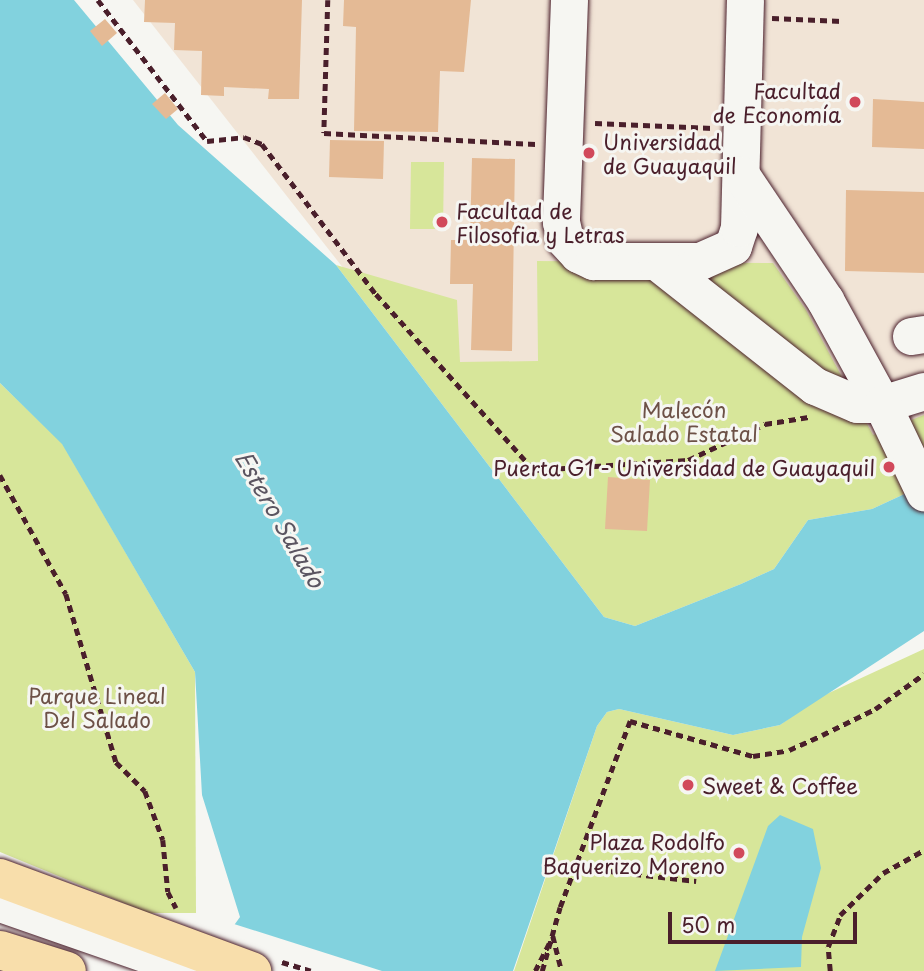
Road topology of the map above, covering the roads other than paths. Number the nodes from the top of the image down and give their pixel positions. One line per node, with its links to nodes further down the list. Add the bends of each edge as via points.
1 (569, 0): 4 (lane, via 561,222 565,240 593,261)
2 (756, 9): 3 (lane)
3 (741, 175): 4 (lane, via 733,246 700,261); 6 (lane, via 825,300)
4 (656, 261): 6 (lane, via 815,386 858,404)
5 (924, 391): 6 (lane)
6 (882, 404): 7 (lane)
7 (924, 492)
8 (0, 878): 11 (main road)
9 (0, 903): 11 (lane)
10 (15, 953): 11 (lane); 12 (main road)
11 (127, 956): 13 (lane); 14 (main road)
12 (67, 971)
13 (195, 971)
14 (252, 971)

